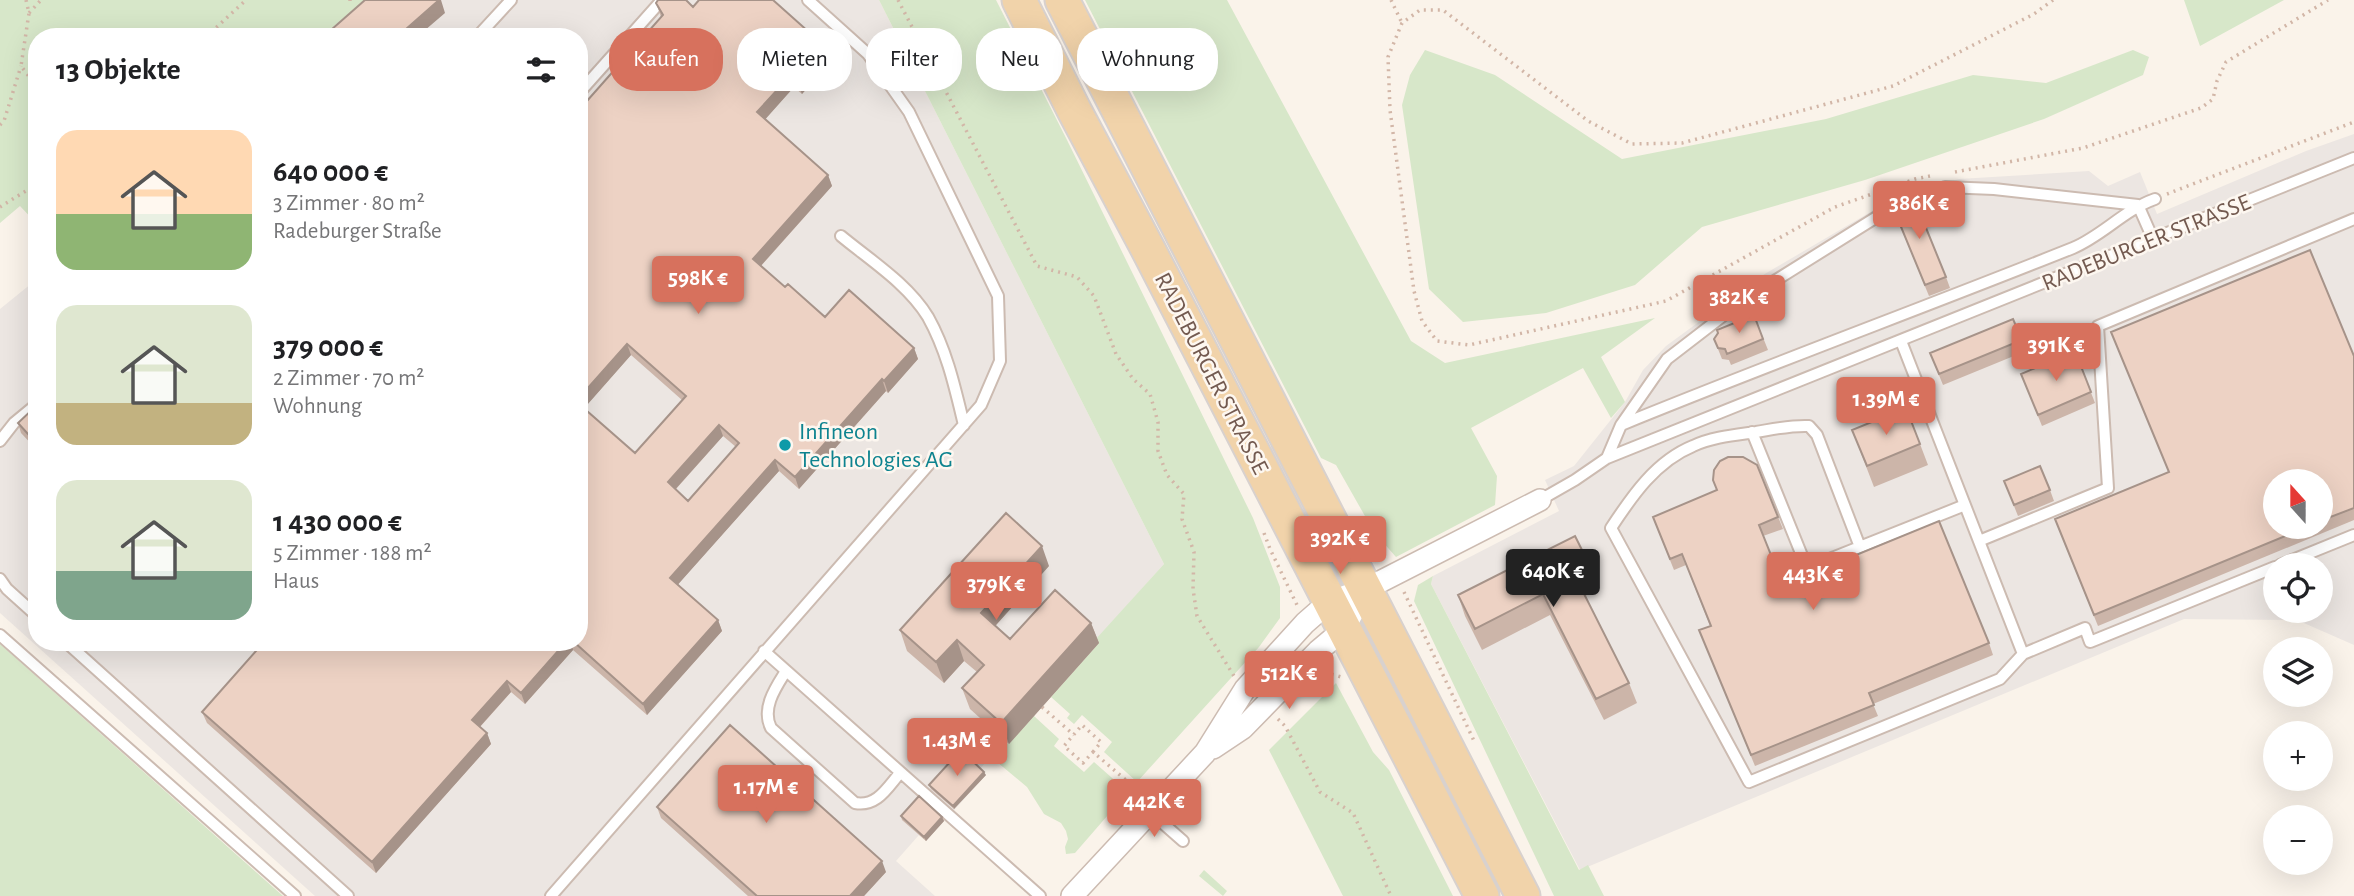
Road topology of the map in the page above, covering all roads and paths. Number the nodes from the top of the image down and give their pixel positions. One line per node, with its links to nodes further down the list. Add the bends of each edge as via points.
1 (26, 0): 13 (path)
2 (41, 0): 13 (path)
3 (246, 0): 15 (path)
4 (512, 0): 16 (lane)
5 (662, 0): 19 (lane)
6 (808, 0): 34 (lane, via 868,54 909,112 998,296 1000,361 981,405)
7 (898, 0): 55 (path, via 1037,266 1077,277 1094,296 1116,355 1150,394 1158,422 1158,451 1167,475 1184,494 1182,519 1194,552 1197,616)
8 (1019, 0): 49 (main road, RADEBURGER STRASSE)
9 (1062, 0): 47 (main road, RADEBURGER STRASSE)
10 (1391, 0): 14 (path)
11 (2053, 0): 14 (path, via 1893,86 1682,143 1632,144 1588,121 1443,10 1420,10)
12 (2328, 0): 23 (path, via 2226,62 2214,99 2201,108 2083,148)
13 (29, 13): 17 (path)
14 (1402, 23): 24 (path, via 1388,57 1390,110 1414,291 1422,321 1437,341 1469,345 1666,301 1835,207 1914,178)
15 (216, 28)
16 (486, 28)
17 (20, 66): 18 (path); 21 (path)
18 (28, 76)
19 (588, 83)
20 (2354, 122): 26 (path)
21 (0, 125)
22 (2354, 159): 31 (lane, RADEBURGER STRASSE)
23 (1954, 172)
24 (1941, 174)
25 (28, 190): 28 (path)
26 (2155, 199): 27 (lane)
27 (2138, 205): 31 (lane); 35 (lane, via 2077,246); 35 (lane, via 1945,187 1896,205 1741,302 1667,359)
28 (0, 207)
29 (2354, 219): 42 (lane, via 2098,326 2108,488)
30 (841, 236): 34 (lane, via 901,286 927,316 948,363)
31 (2153, 239): 32 (lane, RADEBURGER STRASSE)
32 (1901, 341): 38 (lane, RADEBURGER STRASSE); 40 (lane)
33 (28, 411): 37 (lane)
34 (964, 425): 52 (lane)
35 (1621, 425): 38 (lane)
36 (1752, 432): 43 (lane, via 1809,426 1817,435); 43 (lane, via 1807,568); 53 (lane, via 1693,446 1661,465 1631,497 1611,528 1749,782 2000,680)
37 (0, 440)
38 (1607, 458): 39 (lane, RADEBURGER STRASSE)
39 (1540, 500): 47 (street, RADEBURGER STRASSE)
40 (1965, 505): 42 (lane); 43 (lane)
41 (2354, 535): 44 (lane)
42 (1979, 541): 53 (lane)
43 (1860, 547)
44 (2310, 553)
45 (2263, 572): 53 (lane, via 2090,642 2085,628)
46 (0, 579): 48 (lane)
47 (1366, 589): 49 (street); 49 (street); 71 (main road, RADEBURGER STRASSE)
48 (28, 608)
49 (1336, 616): 60 (street, via 1318,651 1242,728); 60 (street, via 1305,623 1245,689); 70 (main road, RADEBURGER STRASSE)
50 (0, 635): 64 (lane)
51 (75, 651): 65 (lane)
52 (764, 651): 54 (lane); 66 (lane)
53 (2022, 654)
54 (786, 671): 61 (lane); 61 (lane, via 773,691 768,723 799,754 855,803 865,805 876,800)
55 (1239, 684)
56 (1042, 707): 58 (path)
57 (1270, 712): 69 (path, via 1285,726 1320,792 1353,813)
58 (1074, 735): 59 (path, via 1082,725 1101,742); 59 (path, via 1064,747 1083,763)
59 (1093, 752): 62 (path)
60 (1205, 753): 62 (street)
61 (900, 773): 67 (lane)
62 (1153, 809): 63 (lane); 68 (street)
63 (1184, 841)
64 (295, 896)
65 (348, 896)
66 (551, 896)
67 (1040, 896)
68 (1072, 896)
69 (1391, 896)
70 (1482, 896)
71 (1523, 896)

